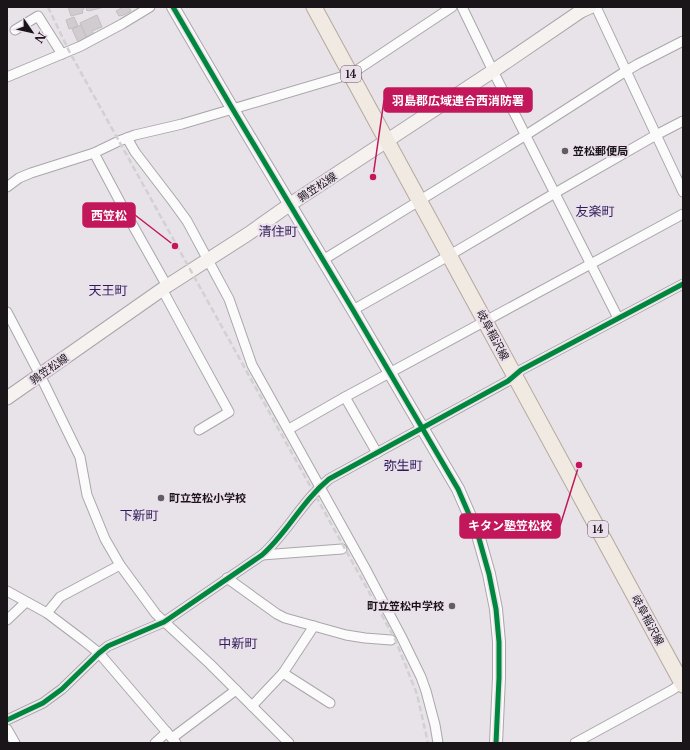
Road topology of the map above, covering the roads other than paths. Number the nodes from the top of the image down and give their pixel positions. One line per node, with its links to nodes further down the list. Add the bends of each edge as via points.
1 (150, 7): 10 (street)
2 (173, 7): 15 (street)
3 (314, 7): 13 (main road, 岐阜稲沢線 / 14)
4 (452, 7): 13 (street)
5 (462, 7): 12 (street)
6 (590, 7): 12 (main road, 鶉笠松線)
7 (596, 7): 11 (street)
8 (15, 30): 10 (street, via 38,16)
9 (683, 41): 11 (street)
10 (62, 54): 14 (street)
11 (626, 70): 17 (street); 18 (street)
12 (493, 71): 17 (street); 20 (main road, 鶉笠松線)
13 (351, 74): 15 (street); 20 (main road, 岐阜稲沢線 / 14)
14 (7, 77)
15 (232, 108): 19 (street); 26 (street)
16 (683, 121): 18 (street)
17 (526, 135): 24 (street); 25 (street)
18 (656, 135): 23 (street); 24 (street)
19 (127, 138): 21 (street); 29 (street, via 183,215)
20 (388, 141): 25 (main road, 岐阜稲沢線 / 14); 26 (main road, 鶉笠松線)
21 (94, 153): 22 (street, via 31,173); 33 (street)
22 (7, 187)
23 (683, 192)
24 (555, 193): 28 (street); 31 (street)
25 (420, 200): 28 (main road, 岐阜稲沢線 / 14); 30 (street)
26 (289, 205): 29 (main road, 鶉笠松線); 30 (street)
27 (683, 214): 31 (street)
28 (450, 255): 34 (street); 37 (main road, 岐阜稲沢線 / 14)
29 (208, 260): 33 (main road, 鶉笠松線); 44 (street, via 229,299 252,365)
30 (323, 260): 34 (street)
31 (591, 264): 36 (street); 37 (street)
32 (683, 284): 36 (street)
33 (165, 287): 39 (main road, 鶉笠松線); 45 (street, via 229,412)
34 (353, 310): 38 (street)
35 (7, 312): 39 (street)
36 (618, 318): 40 (street, via 521,370)
37 (486, 322): 38 (street); 40 (main road, 岐阜稲沢線 / 14)
38 (389, 373): 41 (street); 43 (street)
39 (40, 375): 42 (main road, 鶉笠松線); 50 (street, via 80,457 87,495 105,539)
40 (515, 376): 43 (street); 61 (main road, 岐阜稲沢線 / 14)
41 (344, 397): 44 (street); 46 (street)
42 (7, 398)
43 (422, 428): 46 (street); 72 (street, via 458,489 478,535 489,574 499,642)
44 (289, 429): 47 (street)
45 (199, 430)
46 (377, 453): 47 (street, via 328,479)
47 (320, 486): 49 (street); 71 (street, via 421,677 436,725)
48 (342, 549): 49 (street)
49 (262, 555): 51 (street)
50 (120, 565): 54 (street, via 60,597); 56 (street)
51 (227, 578): 56 (street); 57 (street, via 277,614)
52 (7, 591): 53 (street)
53 (26, 602): 54 (street); 55 (street)
54 (47, 613): 59 (street)
55 (7, 620)
56 (164, 622): 59 (street, via 108,646); 62 (street)
57 (314, 626): 58 (street, via 346,635); 60 (street)
58 (391, 640)
59 (99, 653): 65 (street, via 62,689 43,703); 67 (street)
60 (283, 673): 63 (street); 64 (street)
61 (683, 684): 73 (street)
62 (236, 690): 64 (street); 67 (street)
63 (330, 703)
64 (252, 706): 70 (street)
65 (7, 720)
66 (7, 728): 68 (street)
67 (172, 738): 69 (street)
68 (15, 743)
69 (154, 743)
70 (289, 743)
71 (438, 743)
72 (496, 743)
73 (575, 743)

